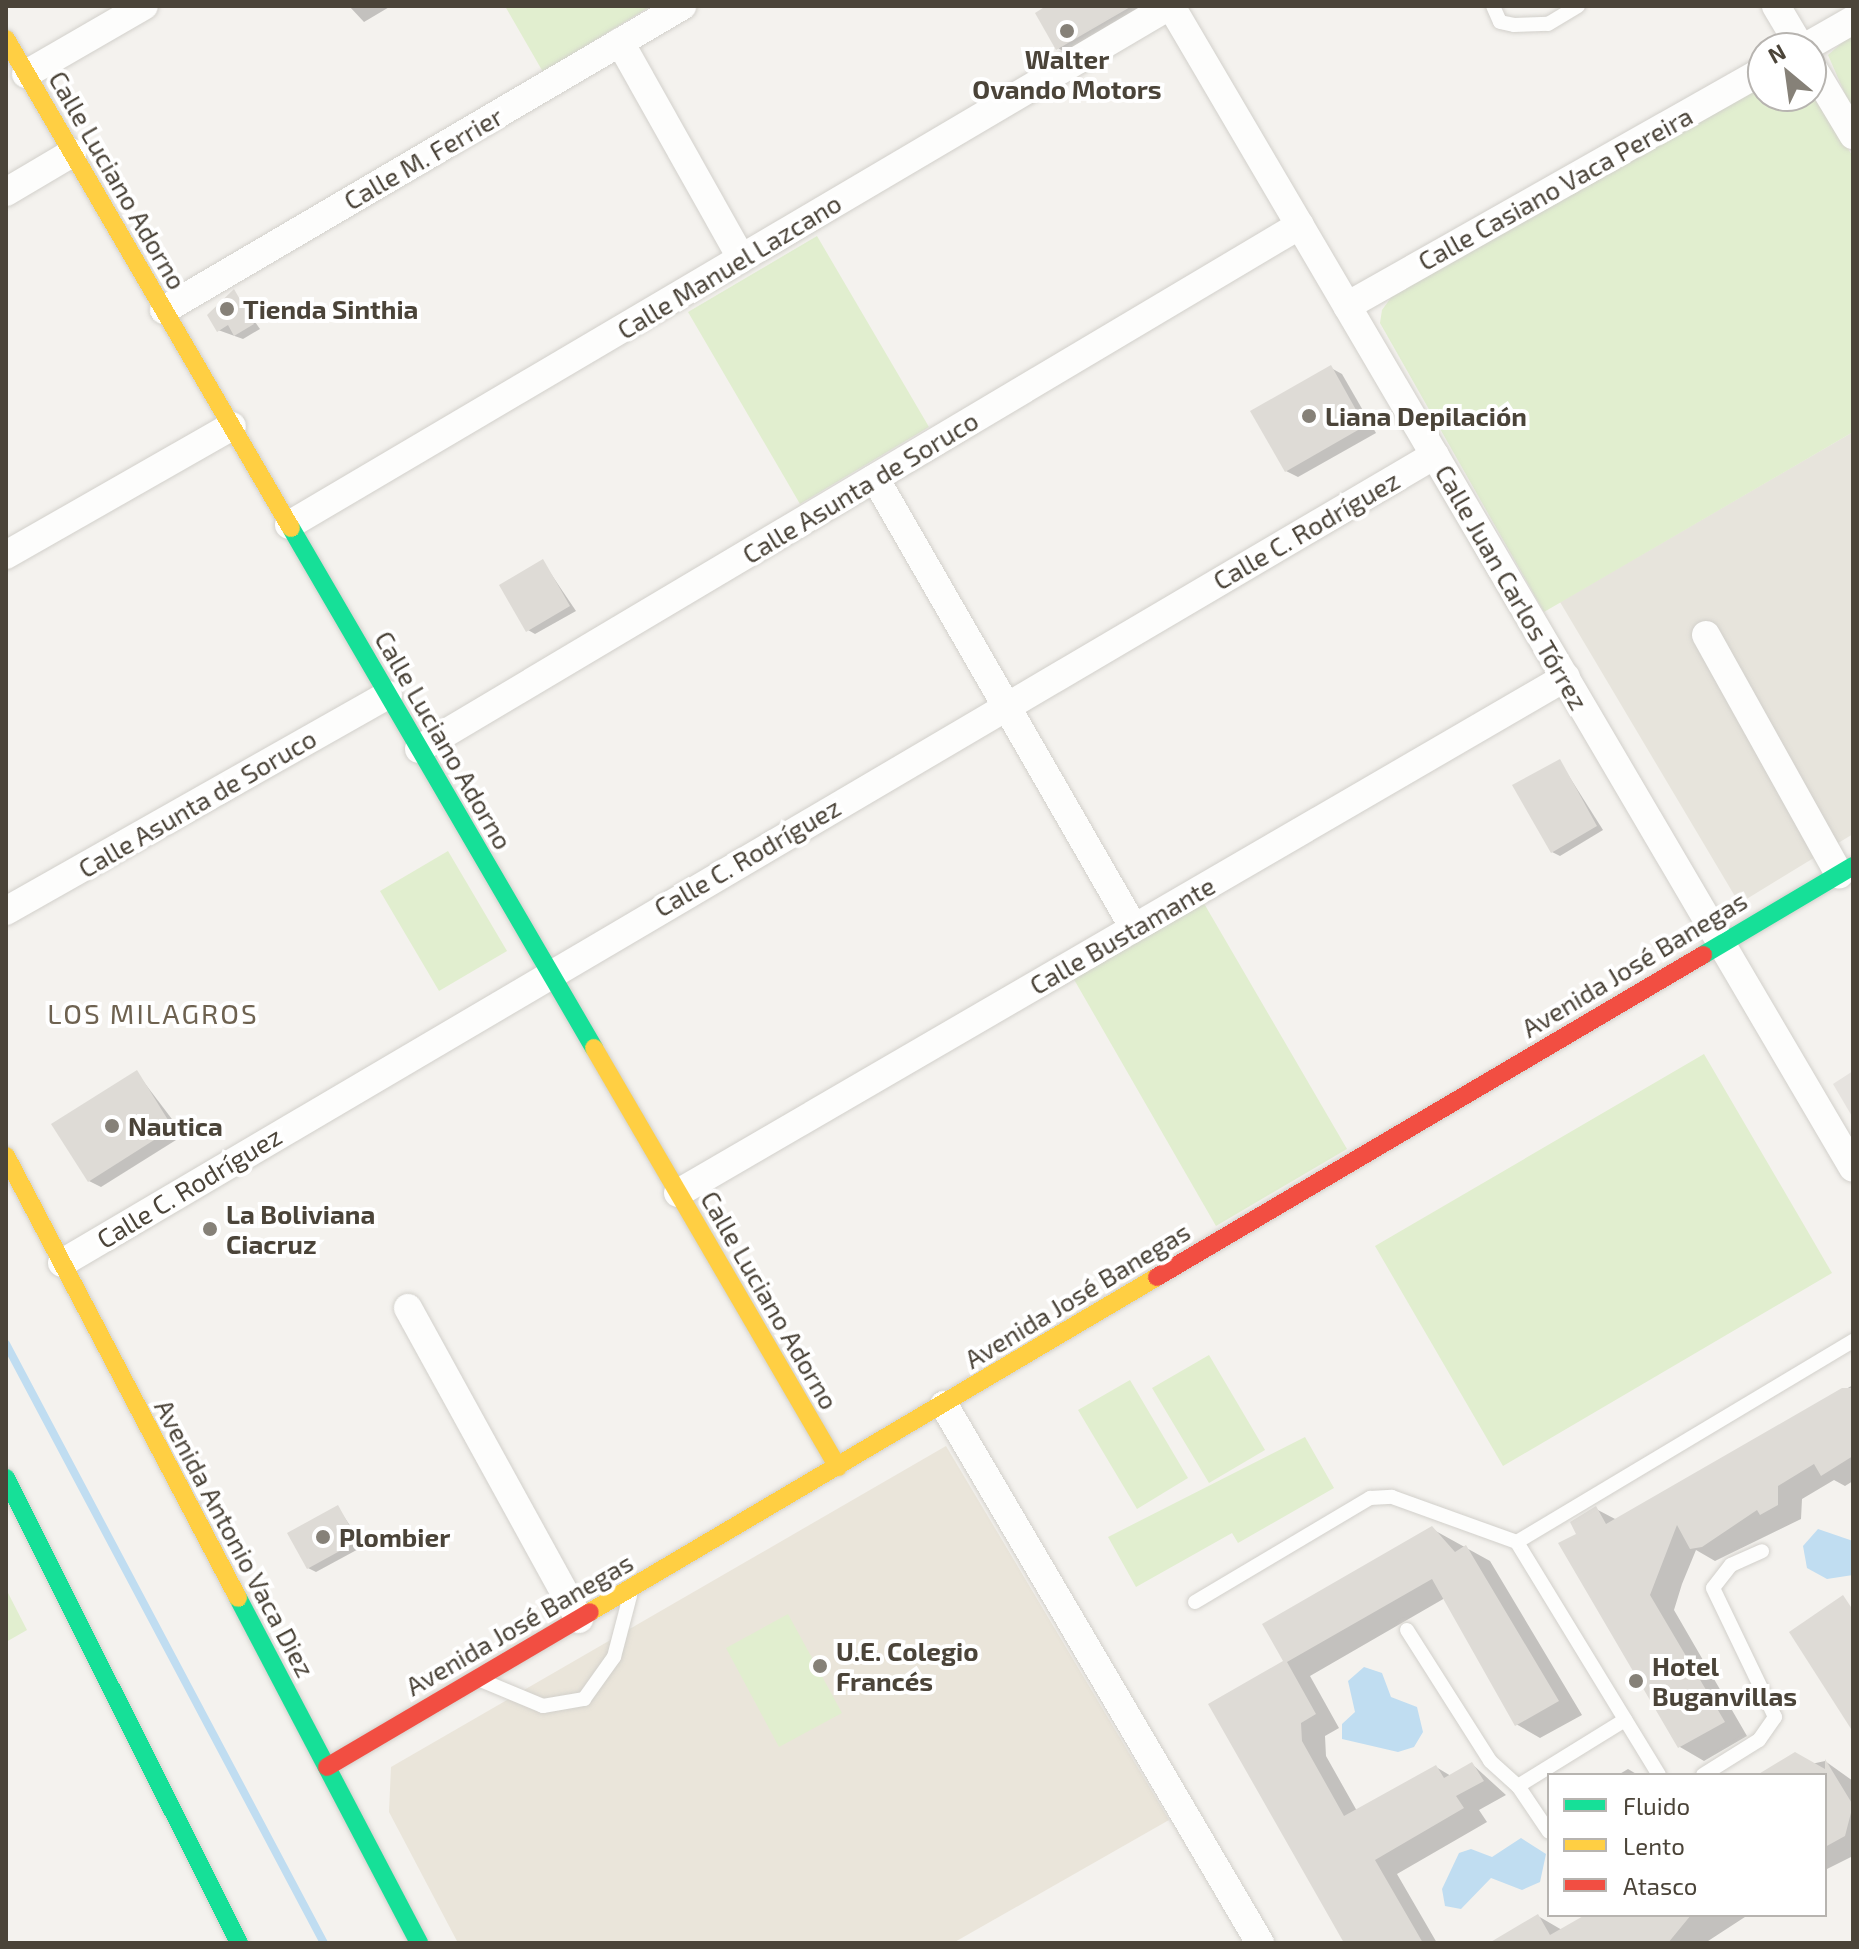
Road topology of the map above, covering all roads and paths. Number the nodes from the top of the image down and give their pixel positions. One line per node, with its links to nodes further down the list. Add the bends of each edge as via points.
1 (144, 6): 12 (street)
2 (682, 6): 11 (street, Calle M. Ferrier)
3 (1170, 6): 18 (street, Calle Juan Carlos Tórrez); 19 (street, Calle Manuel Lazcano)
4 (1493, 6): 5 (lane, via 1500,22 1514,25 1548,24)
5 (1578, 6)
6 (1776, 6): 8 (street)
7 (1853, 20): 9 (street)
8 (1792, 32)
9 (1827, 34)
10 (6, 39): 12 (main road, Calle Luciano Adorno)
11 (620, 42): 19 (street); 21 (street, Calle M. Ferrier)
12 (26, 74): 16 (main road, Calle Luciano Adorno)
13 (1747, 80): 20 (street, Calle Casiano Vaca Pereira)
14 (1827, 92): 15 (street)
15 (1853, 135)
16 (72, 153): 17 (street); 21 (main road, Calle Luciano Adorno)
17 (6, 192)
18 (1300, 225): 20 (street, Calle Juan Carlos Tórrez); 24 (street, Calle Asunta de Soruco)
19 (741, 258): 25 (street, Calle Manuel Lazcano)
20 (1347, 306): 23 (street, Calle Juan Carlos Tórrez)
21 (164, 310): 22 (main road, Calle Luciano Adorno)
22 (232, 426): 25 (main road, Calle Luciano Adorno); 26 (street)
23 (1435, 455): 28 (street, Calle Juan Carlos Tórrez); 30 (street, Calle C. Rodríguez)
24 (875, 478): 30 (street); 31 (street, Calle Asunta de Soruco)
25 (289, 525): 29 (main road, Calle Luciano Adorno)
26 (6, 555)
27 (1706, 635): 32 (street)
28 (1566, 677): 34 (street, Calle Bustamante); 35 (street, Calle Juan Carlos Tórrez)
29 (388, 695): 31 (main road, Calle Luciano Adorno); 33 (street, Calle Asunta de Soruco)
30 (1006, 706): 34 (street); 36 (street, Calle C. Rodríguez)
31 (419, 749): 36 (main road, Calle Luciano Adorno)
32 (1846, 870): 35 (main road, Avenida José Banegas)
33 (6, 911)
34 (1134, 928): 39 (street, Calle Bustamante)
35 (1720, 943): 38 (street, Calle Juan Carlos Tórrez); 43 (main road, Avenida José Banegas)
36 (549, 972): 39 (main road, Calle Luciano Adorno); 40 (street, Calle C. Rodríguez)
37 (6, 1156): 40 (main road, Avenida Antonio Vaca Diez)
38 (1853, 1168)
39 (678, 1193): 44 (main road, Calle Luciano Adorno)
40 (62, 1263): 54 (main road, Avenida Antonio Vaca Diez)
41 (408, 1308): 50 (street)
42 (1853, 1341): 46 (lane)
43 (944, 1405): 44 (main road, Avenida José Banegas); 61 (street)
44 (838, 1467): 48 (main road, Avenida José Banegas)
45 (6, 1478): 59 (main road)
46 (1517, 1542): 49 (lane, via 1392,1497 1370,1498); 53 (lane)
47 (1762, 1551): 56 (lane, via 1731,1565 1713,1588 1775,1717 1759,1740)
48 (632, 1588): 50 (main road, Avenida José Banegas); 52 (lane, via 614,1657 584,1699 543,1706)
49 (1195, 1602)
50 (579, 1619): 52 (main road, Avenida José Banegas)
51 (1407, 1630): 57 (lane, via 1490,1761)
52 (477, 1679): 54 (main road, Avenida José Banegas)
53 (1625, 1720): 55 (lane); 57 (lane)
54 (327, 1767): 60 (main road, Avenida Antonio Vaca Diez)
55 (1658, 1773)
56 (1706, 1773)
57 (1518, 1786): 58 (lane)
58 (1547, 1829)
59 (239, 1943)
60 (419, 1943)
61 (1260, 1943)

